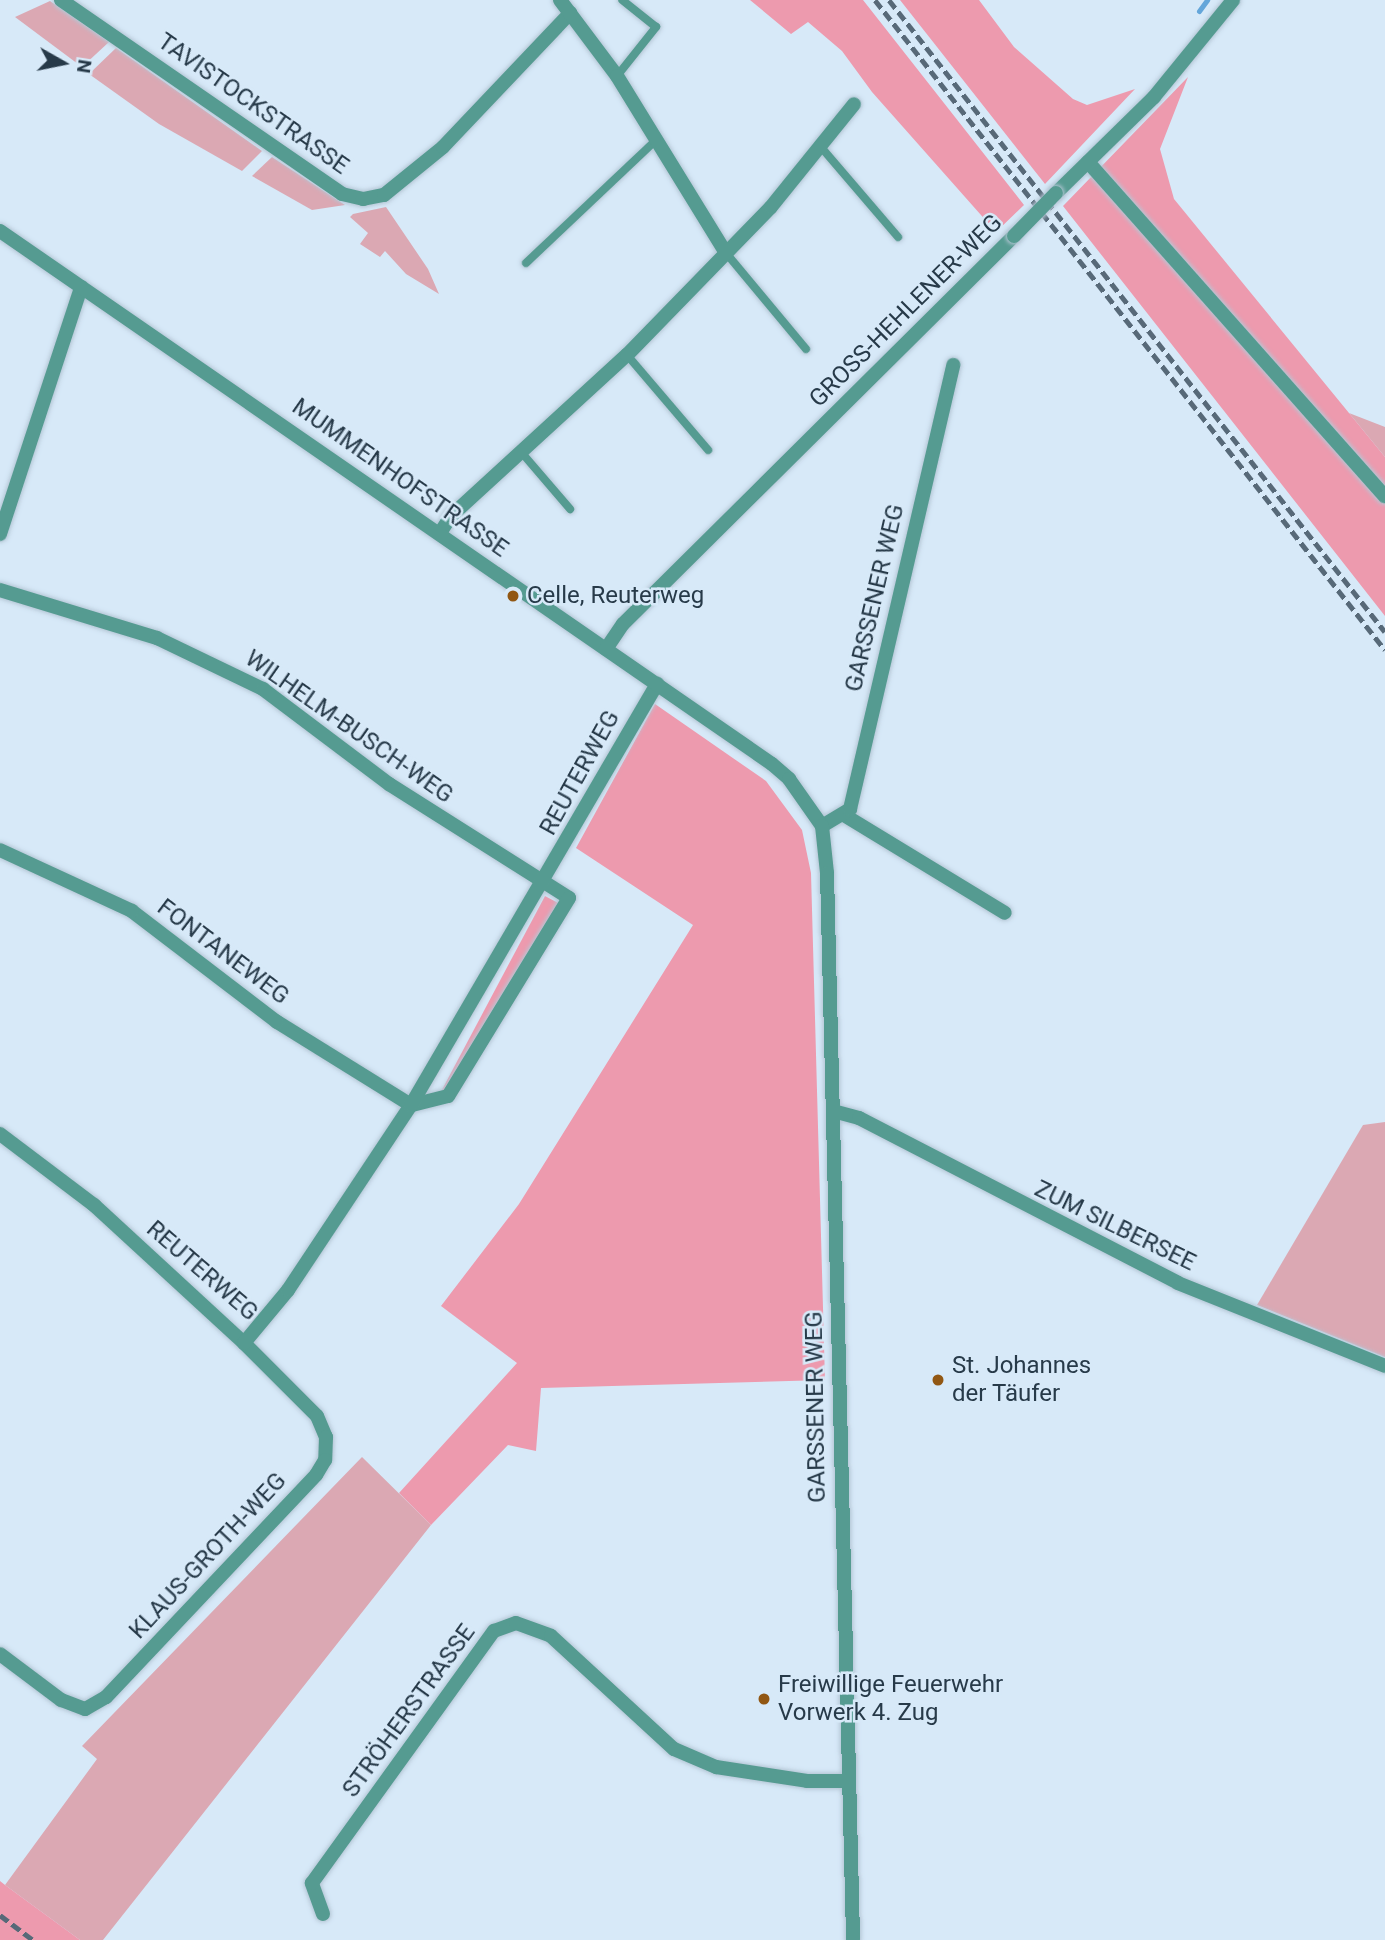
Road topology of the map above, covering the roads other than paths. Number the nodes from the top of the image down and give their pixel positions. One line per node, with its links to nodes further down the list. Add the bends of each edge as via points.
1 (61, 0): 5 (street, TAVISTOCKSTRASSE, via 342,194 363,199 384,195 443,147)
2 (560, 0): 5 (street)
3 (622, 0): 6 (lane, via 656,27)
4 (1233, 0): 10 (street, GROSS-HEHLENER-WEG, via 1181,68)
5 (570, 13): 6 (street)
6 (617, 76): 8 (street)
7 (854, 104): 9 (street)
8 (657, 139): 13 (street); 14 (lane)
9 (820, 146): 12 (lane); 13 (street)
10 (1088, 162): 21 (street); 26 (street, GROSS-HEHLENER-WEG, bridge, via 623,624)
11 (0, 231): 15 (street, MUMMENHOFSTRASSE)
12 (898, 237)
13 (726, 253): 16 (lane); 17 (street)
14 (526, 263)
15 (81, 287): 23 (street, MUMMENHOFSTRASSE); 24 (street)
16 (806, 349)
17 (627, 355): 19 (lane); 20 (street)
18 (953, 365): 28 (street, GARSSENER WEG)
19 (708, 450)
20 (522, 453): 22 (lane); 23 (street, via 451,516)
21 (1385, 496)
22 (570, 509)
23 (440, 533): 26 (street, MUMMENHOFSTRASSE)
24 (0, 534)
25 (0, 590): 31 (street, WILHELM-BUSCH-WEG, via 113,621 243,678 310,722 389,784)
26 (606, 649): 27 (street, MUMMENHOFSTRASSE)
27 (657, 684): 29 (street, MUMMENHOFSTRASSE, via 780,771); 31 (street, REUTERWEG)
28 (844, 815): 29 (street); 32 (street)
29 (822, 825): 34 (street, GARSSENER WEG)
30 (0, 850): 33 (street, FONTANEWEG, via 132,911 277,1022)
31 (542, 884): 33 (street, REUTERWEG); 33 (street, via 569,898 448,1096)
32 (1005, 914)
33 (411, 1105): 36 (street, REUTERWEG, via 288,1290)
34 (833, 1111): 37 (street, ZUM SILBERSEE, via 859,1118 1005,1198 1178,1283); 39 (street, GARSSENER WEG)
35 (0, 1134): 36 (street, REUTERWEG, via 94,1205)
36 (244, 1343): 38 (street, KLAUS-GROTH-WEG, via 317,1416 326,1437 325,1460 316,1475 106,1697 85,1709 61,1700)
37 (1385, 1366)
38 (0, 1654)
39 (848, 1781): 40 (street, STRÖHERSTRASSE, via 807,1781 716,1767 674,1749 551,1636 516,1623 494,1631 312,1883); 41 (street, GARSSENER WEG)
40 (323, 1914)
41 (853, 1940)

